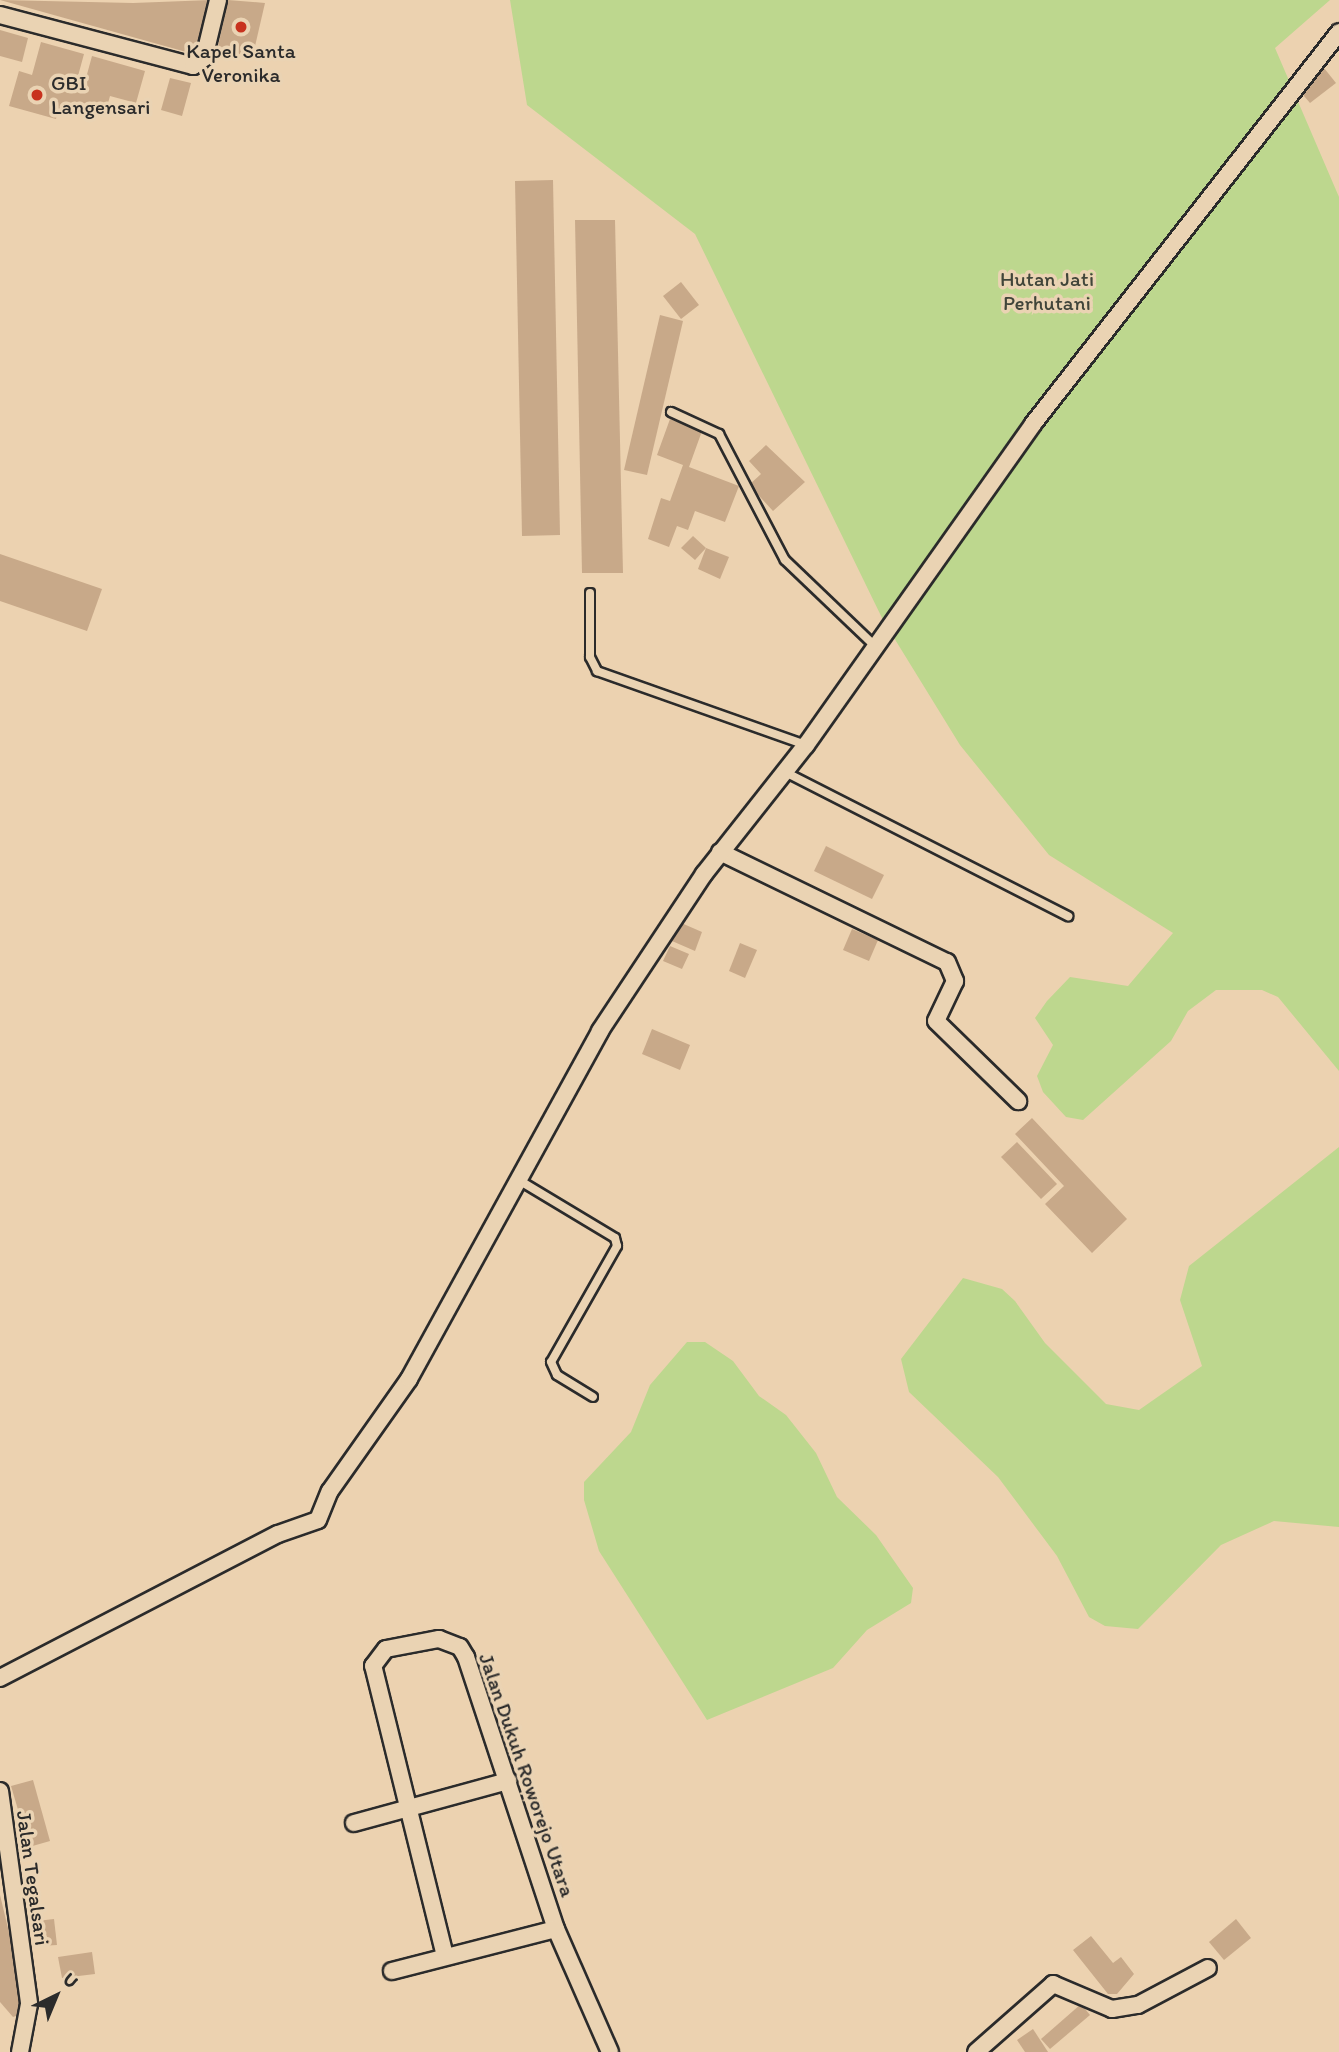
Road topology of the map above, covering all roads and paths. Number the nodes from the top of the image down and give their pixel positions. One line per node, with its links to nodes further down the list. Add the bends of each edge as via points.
1 (218, 0): 2 (street, via 204,58 194,66)
2 (0, 15)
3 (1339, 32): 6 (street, via 1033,424)
4 (671, 412): 6 (lane, via 719,434 785,560)
5 (590, 593): 7 (lane, via 590,657 597,671)
6 (876, 647): 7 (street)
7 (806, 745): 8 (street)
8 (785, 772): 9 (street); 10 (lane)
9 (720, 852): 11 (street, via 947,962 955,981 936,1021); 12 (street, via 600,1031)
10 (1068, 916)
11 (1017, 1101)
12 (514, 1178): 13 (lane, via 615,1238 617,1246 551,1362 557,1376); 14 (street, via 409,1379 313,1525 278,1534)
13 (593, 1397)
14 (0, 1678)
15 (508, 1781): 17 (street); 17 (street, Jalan Dukuh Roworejo Utara, via 460,1647 439,1639 386,1649 373,1666); 19 (street, Jalan Dukuh Roworejo Utara)
16 (0, 1791): 23 (street, Jalan Tegalsari, via 29,2004)
17 (412, 1808): 18 (street); 20 (street, Jalan Dukuh Roworejo Utara)
18 (354, 1823)
19 (556, 1928): 20 (street); 24 (street, Jalan Dukuh Roworejo Utara)
20 (445, 1956): 22 (street)
21 (1208, 1968): 25 (street, via 1138,2005 1112,2009 1053,1984)
22 (391, 1971)
23 (20, 2052)
24 (610, 2052)
25 (976, 2052)

